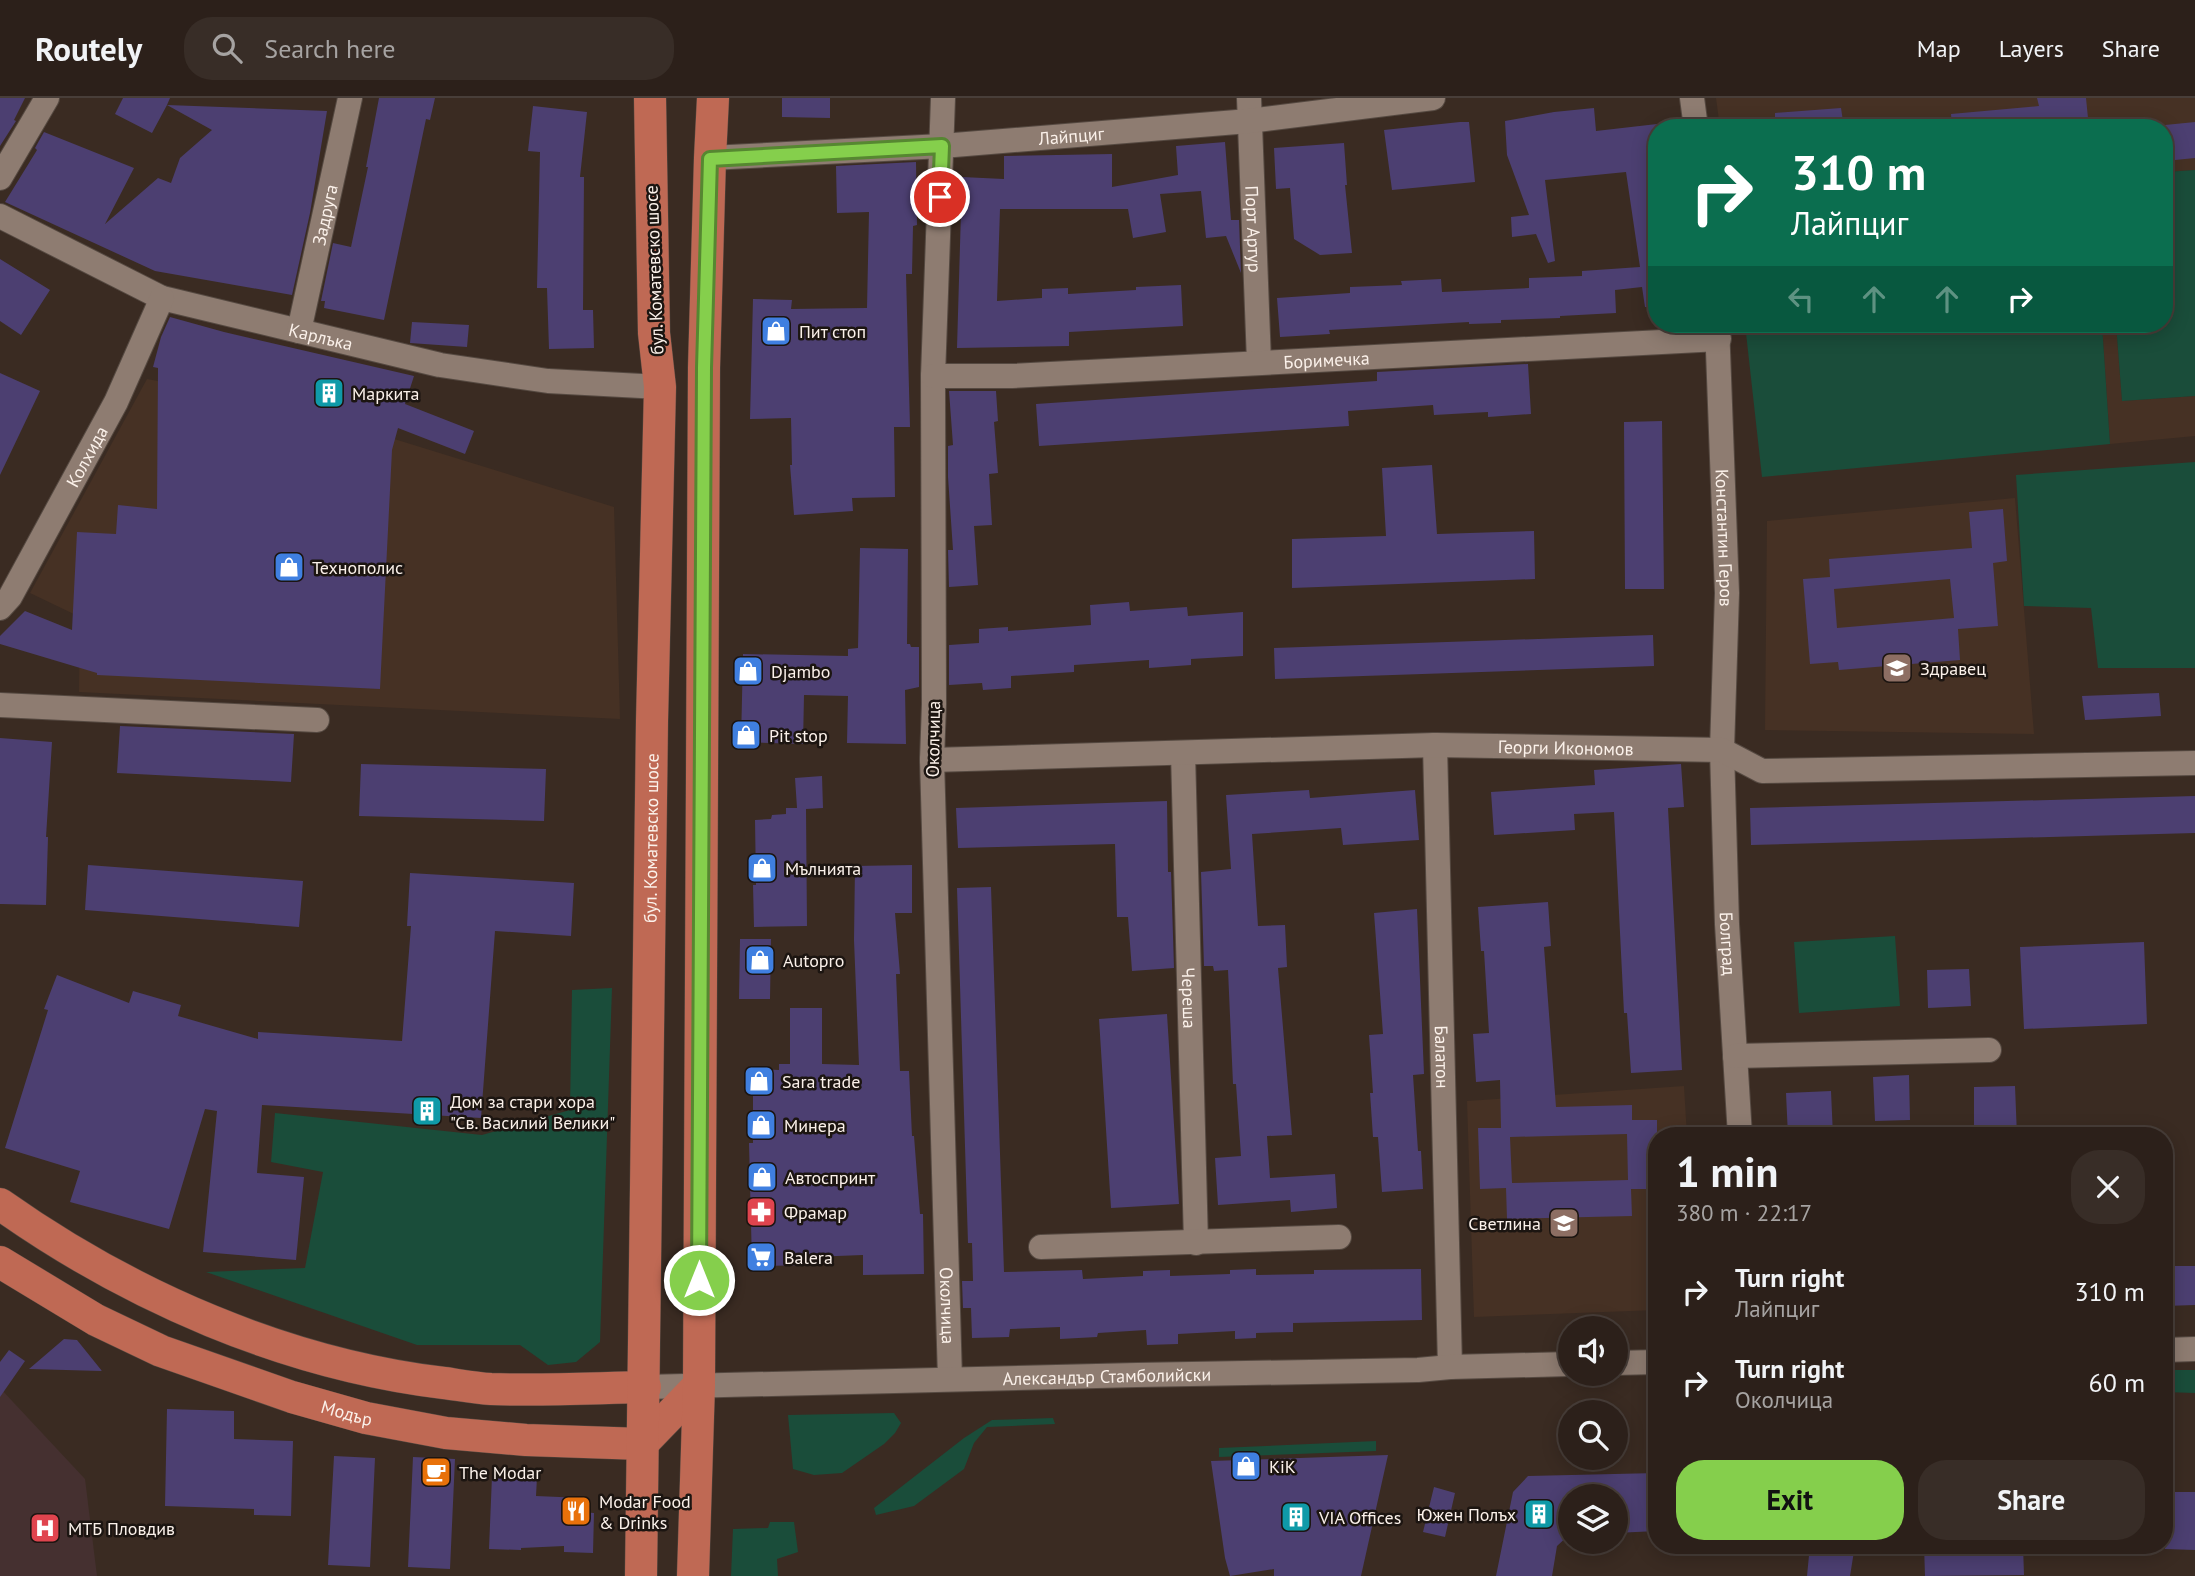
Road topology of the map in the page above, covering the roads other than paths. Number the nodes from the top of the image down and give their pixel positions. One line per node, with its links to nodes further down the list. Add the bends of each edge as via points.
1 (47, 98): 12 (street)
2 (350, 98): 15 (street, Задруга)
3 (650, 98): 20 (main road, бул. Коматевско шосе, via 654,333)
4 (713, 98): 11 (main road)
5 (943, 98): 10 (street, Околчица)
6 (1433, 98): 8 (street, Лайпциг)
7 (1692, 98): 9 (street)
8 (1249, 110): 10 (street, Лайпциг); 18 (street, Порт Артур)
9 (1695, 119)
10 (942, 146): 11 (street, Лайпциг); 19 (street, Околчица)
11 (710, 159): 44 (main road, via 704,368)
12 (0, 178)
13 (0, 216): 14 (street, Карлъка)
14 (162, 298): 15 (street, Карлъка); 21 (street, Колхида, via 116,402)
15 (299, 331): 20 (street, Карлъка, via 440,365 548,381)
16 (1688, 333): 18 (street, Боримечка)
17 (1718, 333): 25 (street, Константин Геров, via 1727,593)
18 (1259, 362): 19 (street, Боримечка)
19 (933, 376): 27 (street, Околчица)
20 (660, 387): 45 (main road, бул. Коматевско шосе)
21 (0, 608)
22 (0, 705): 23 (street)
23 (317, 720)
24 (1435, 745): 25 (street, Георги Икономов); 26 (street, Георги Икономов); 42 (street, Балатон)
25 (1722, 750): 28 (street, Георги Икономов, via 1762,771); 30 (street, Болград)
26 (1183, 753): 27 (street, Георги Икономов); 34 (street, Череша)
27 (932, 760): 43 (street, Околчица)
28 (2195, 763)
29 (1989, 1050): 30 (street)
30 (1735, 1056): 31 (street, Болград)
31 (1739, 1127)
32 (0, 1204): 45 (main road, via 88,1260 158,1297 240,1332 316,1357 396,1377 491,1389)
33 (1339, 1237): 34 (street)
34 (1196, 1242): 35 (street)
35 (1041, 1247)
36 (0, 1262): 46 (main road, Модър, via 96,1320 161,1351 366,1418 446,1433)
37 (2195, 1349): 38 (street)
38 (2173, 1350)
39 (1648, 1362): 40 (street)
40 (1628, 1363)
41 (1558, 1364): 42 (street, Александър Стамболийски)
42 (1450, 1367): 43 (street, Александър Стамболийски)
43 (950, 1379): 44 (street, Александър Стамболийски)
44 (699, 1385): 45 (street, Александър Стамболийски); 46 (main road); 48 (main road)
45 (645, 1387): 46 (main road, бул. Коматевско шосе)
46 (642, 1444): 47 (main road, бул. Коматевско шосе)
47 (641, 1576)
48 (693, 1576)

